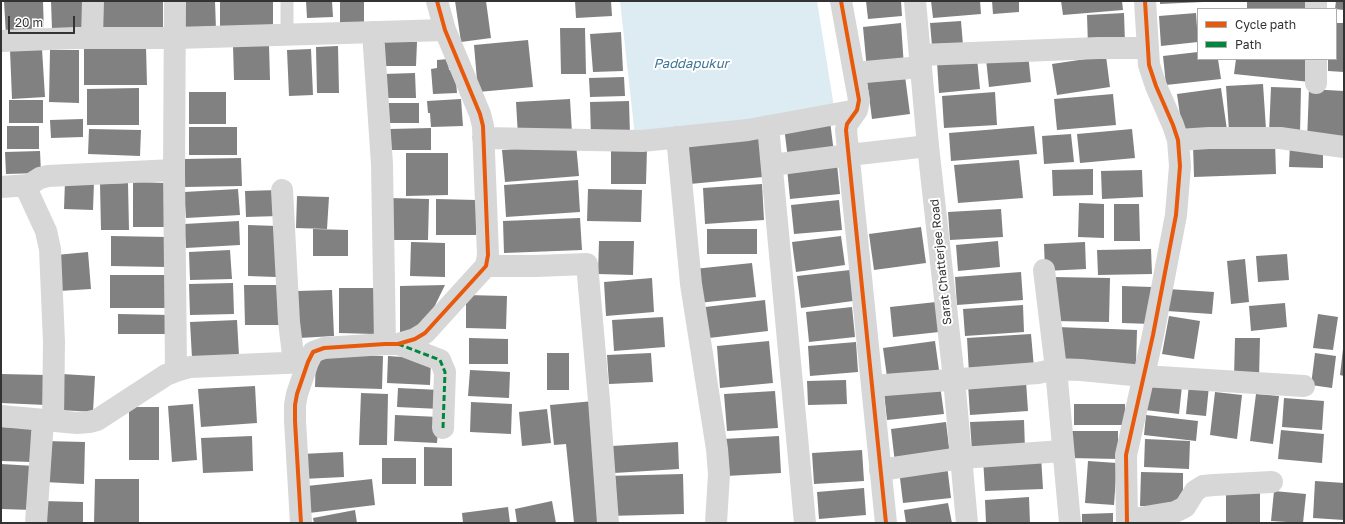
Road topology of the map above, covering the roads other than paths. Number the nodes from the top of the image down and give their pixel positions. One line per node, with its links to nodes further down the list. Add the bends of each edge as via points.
1 (93, 1): 11 (street)
2 (175, 1): 12 (street)
3 (287, 1): 10 (lane)
4 (437, 1): 8 (street)
5 (840, 1): 17 (street)
6 (915, 1): 16 (street, Sarat Chatterjee Road)
7 (1145, 1): 14 (street)
8 (445, 30): 9 (street); 22 (street, via 480,114)
9 (373, 32): 10 (street); 34 (street)
10 (287, 34): 12 (street)
11 (92, 38): 12 (street); 13 (street)
12 (175, 38): 28 (street)
13 (1, 41)
14 (1148, 48): 16 (street, via 1092,48); 23 (street, via 1149,65)
15 (1316, 60): 18 (street)
16 (920, 61): 17 (street); 24 (street, Sarat Chatterjee Road)
17 (854, 73): 19 (street, via 859,100)
18 (1316, 83)
19 (857, 110): 20 (street); 26 (street, via 847,124)
20 (768, 126): 21 (street); 27 (street)
21 (678, 137): 22 (street, via 642,141); 53 (street, via 691,284 717,449 719,474)
22 (483, 138): 32 (street, via 488,255)
23 (1178, 140): 25 (street, via 1280,138); 38 (street, via 1180,166 1176,215)
24 (928, 146): 26 (street); 39 (street, Sarat Chatterjee Road)
25 (1344, 147)
26 (849, 155): 27 (street); 40 (street)
27 (772, 165): 54 (street)
28 (174, 170): 29 (street, via 48,176); 37 (street)
29 (29, 186): 30 (street); 43 (street, via 28,192 46,231 50,249 54,342)
30 (1, 187)
31 (282, 190): 35 (street, via 289,322)
32 (486, 266): 34 (street, via 425,333 415,339); 52 (street, via 587,264)
33 (1044, 270): 36 (street)
34 (391, 344): 35 (street, via 324,348 313,352); 44 (street, via 440,360 445,372)
35 (301, 362): 37 (street, via 190,367); 51 (street, via 295,421)
36 (1056, 369): 38 (street); 39 (street, via 1038,373); 45 (street)
37 (176, 370): 43 (street, via 97,420 77,423)
38 (1143, 376): 41 (street); 49 (street, via 1126,455)
39 (954, 379): 40 (street); 46 (street, Sarat Chatterjee Road)
40 (872, 386): 47 (street)
41 (1304, 386)
42 (1, 416): 43 (street)
43 (48, 420): 50 (street)
44 (443, 428)
45 (1063, 451): 46 (street); 57 (street)
46 (961, 458): 47 (street); 56 (street, Sarat Chatterjee Road)
47 (880, 470): 55 (street)
48 (1272, 482): 49 (street, via 1203,486 1195,491 1185,507 1175,512)
49 (1128, 522)
50 (36, 523)
51 (301, 523)
52 (608, 523)
53 (716, 523)
54 (805, 523)
55 (886, 523)
56 (967, 523)
57 (1070, 523)

